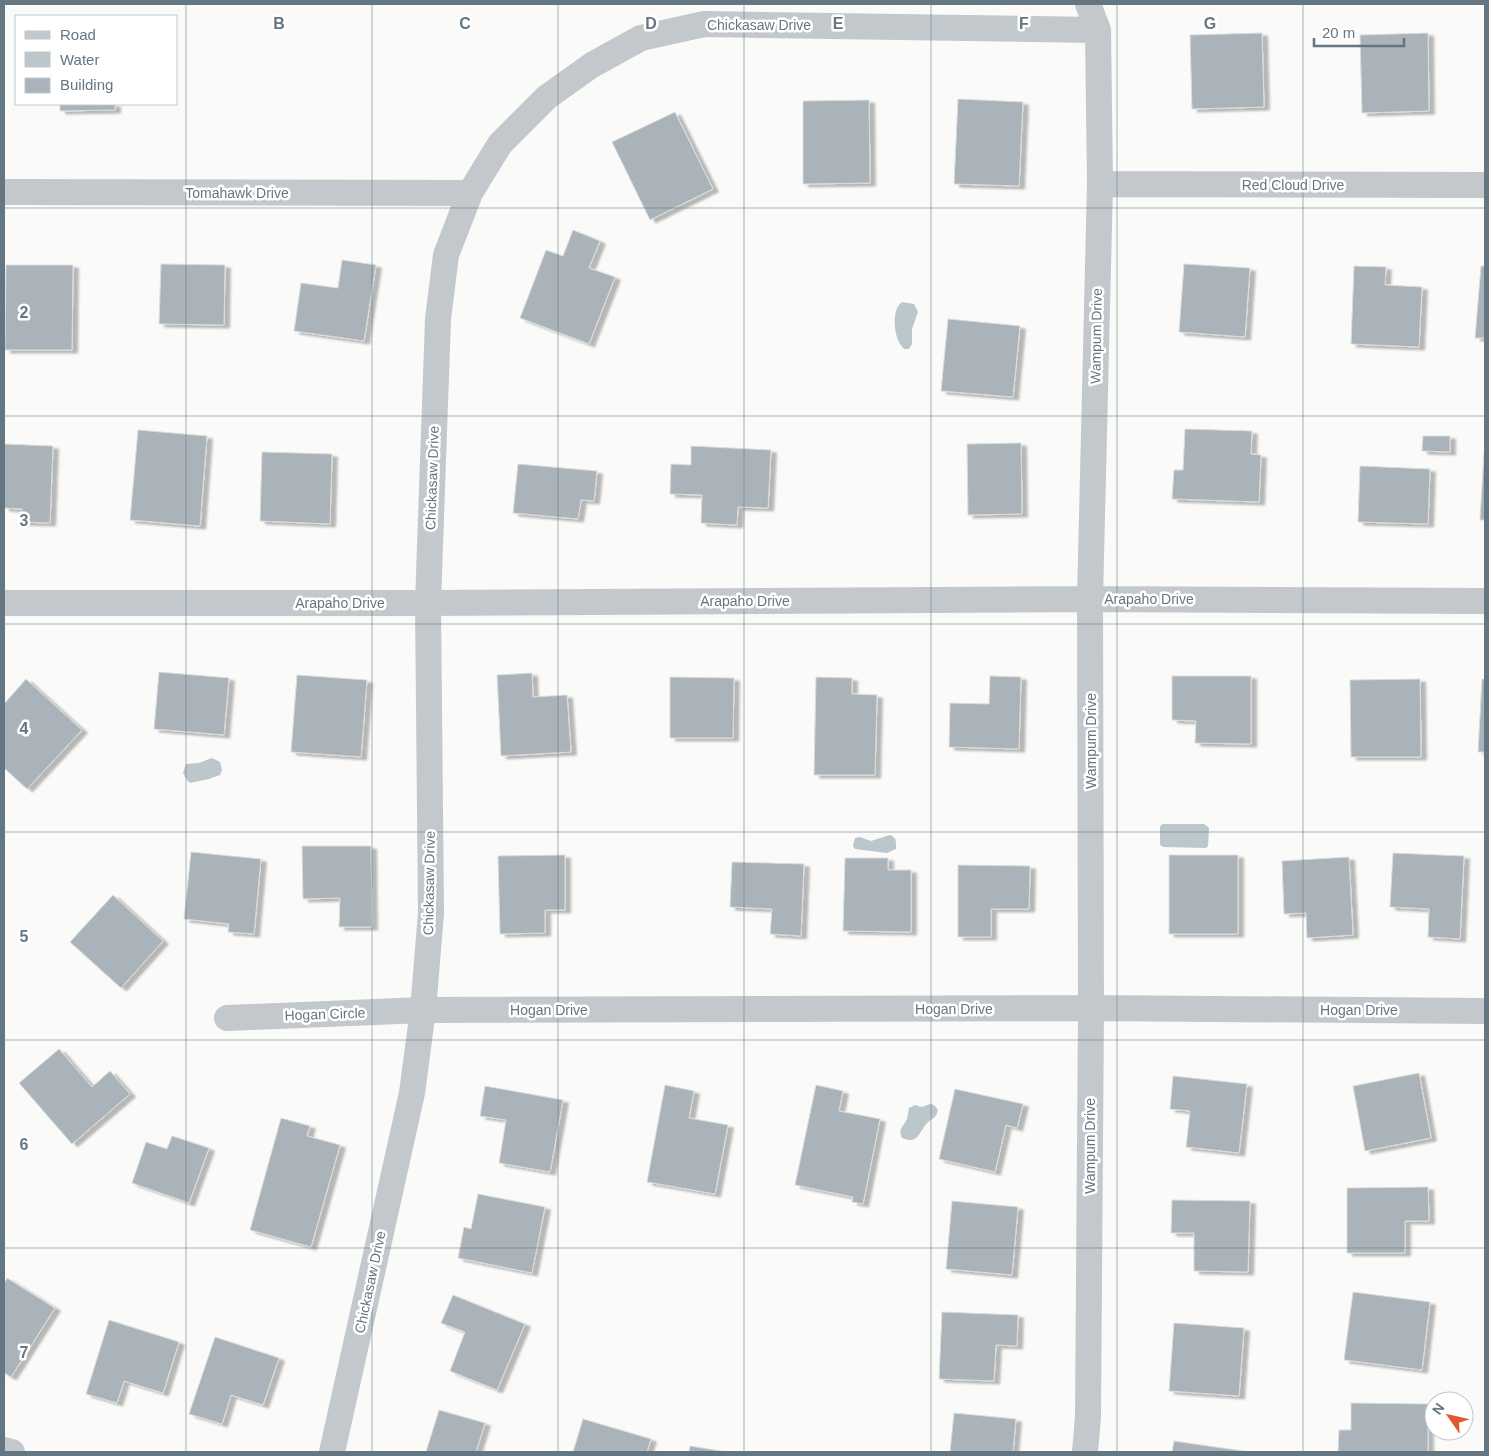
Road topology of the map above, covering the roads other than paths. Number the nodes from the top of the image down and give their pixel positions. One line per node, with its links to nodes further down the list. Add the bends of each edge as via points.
1 (1088, 4): 3 (street, Wampum Drive)
2 (1110, 4): 3 (street, Wampum Drive)
3 (1098, 30): 4 (street, Wampum Drive); 7 (street, Chickasaw Drive, via 704,24 641,38 592,65 547,97 500,144)
4 (1100, 184): 5 (street, Red Cloud Drive); 8 (street, Wampum Drive)
5 (1485, 185)
6 (4, 192): 7 (street, Tomahawk Drive)
7 (470, 193): 10 (street, Chickasaw Drive, via 446,255 438,319)
8 (1090, 599): 9 (street, Arapaho Drive); 10 (street, Arapaho Drive); 12 (street, Wampum Drive)
9 (1485, 601)
10 (428, 603): 11 (street, Arapaho Drive); 13 (street, Chickasaw Drive, via 431,913)
11 (4, 604)
12 (1091, 1008): 13 (street, Hogan Drive); 14 (street, Hogan Drive); 19 (street, Wampum Drive, via 1088,1417)
13 (423, 1010): 15 (street, Hogan Circle); 18 (street, Chickasaw Drive, via 412,1093)
14 (1485, 1012)
15 (227, 1018)
16 (4, 1450): 17 (street)
17 (12, 1452)
18 (332, 1452)
19 (1085, 1452)

